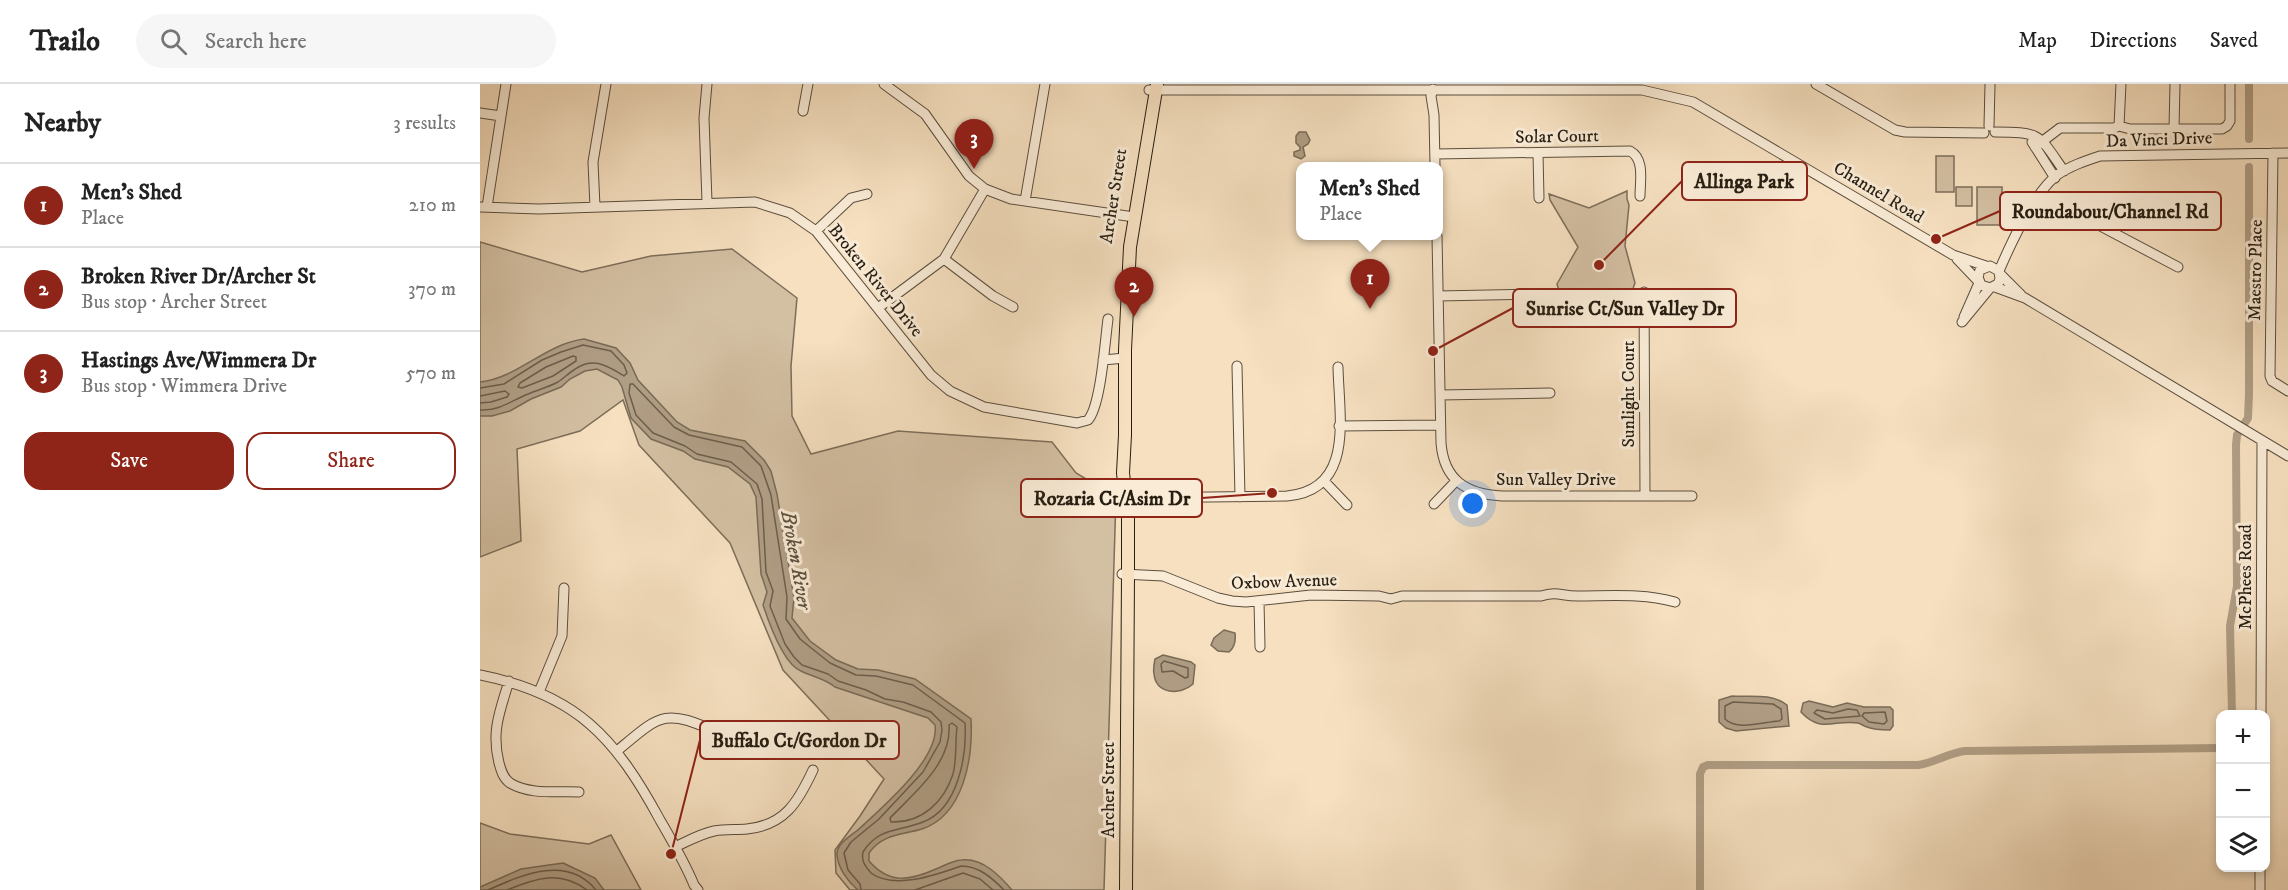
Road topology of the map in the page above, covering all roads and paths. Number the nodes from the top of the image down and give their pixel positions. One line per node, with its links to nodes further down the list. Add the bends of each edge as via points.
1 (506, 84): 18 (street)
2 (606, 84): 38 (street, via 593,162)
3 (707, 84): 36 (street)
4 (808, 84): 16 (street)
5 (1045, 84): 35 (street)
6 (1170, 84): 14 (street, Channel Road)
7 (1816, 84): 21 (street, via 1895,130)
8 (1990, 84): 21 (street)
9 (2121, 84): 19 (street)
10 (2175, 84): 20 (street)
11 (2230, 84): 20 (street, via 2230,121 2226,127)
12 (892, 86): 30 (street, via 925,114 969,176)
13 (1153, 87): 14 (street, Channel Road); 39 (main road, Archer Street)
14 (1194, 89): 15 (street, Channel Road)
15 (1433, 89): 26 (street); 43 (street, Channel Road, via 1642,90 1693,102)
16 (803, 111)
17 (480, 113): 18 (street)
18 (501, 116): 37 (street)
19 (2119, 126): 20 (street); 22 (street, via 2060,128)
20 (2174, 129)
21 (1989, 130): 22 (street, via 2025,133)
22 (2039, 144): 28 (street); 29 (street)
23 (1538, 153): 26 (street, Solar Court); 33 (street, Solar Court, via 1633,153 1640,164); 34 (street)
24 (2273, 153): 25 (street, Da Vinci Drive); 28 (street, Da Vinci Drive, via 2100,156); 61 (street, Maestro Place, via 2270,376)
25 (2288, 153)
26 (1435, 154): 27 (street)
27 (1435, 162)
28 (2064, 171): 29 (street, Da Vinci Drive)
29 (2055, 178): 32 (street, Da Vinci Drive)
30 (985, 189): 35 (street); 44 (street)
31 (867, 194): 40 (street, via 851,198)
32 (2040, 194): 42 (street, Da Vinci Drive); 46 (street)
33 (1640, 196)
34 (1539, 198)
35 (1025, 201): 39 (street)
36 (707, 202): 38 (street, Broken River Drive); 40 (street, Broken River Drive, via 766,204 790,213)
37 (482, 206): 38 (street, Broken River Drive)
38 (595, 207)
39 (1131, 216): 57 (main road, Archer Street, via 1125,272)
40 (816, 231): 55 (street, Broken River Drive)
41 (1437, 240): 52 (street)
42 (2012, 241): 45 (street, Da Vinci Drive); 47 (street, Da Vinci Drive)
43 (1953, 255): 45 (street, Channel Road); 48 (street, Channel Road)
44 (944, 259): 54 (street); 55 (street)
45 (1988, 266): 47 (street); 48 (street, via 1980,270)
46 (2178, 267)
47 (2000, 272): 49 (street, via 1998,284); 53 (street)
48 (1979, 282): 49 (street); 49 (street, via 1962,322)
49 (1992, 287): 53 (street)
50 (1644, 292): 70 (street, Sunlight Court)
51 (1546, 294): 52 (street)
52 (1438, 296): 63 (street)
53 (2025, 298): 66 (street)
54 (1013, 307)
55 (878, 308): 58 (street, Broken River Drive, via 940,383 973,403 997,410 1085,422 1093,414)
56 (1108, 319): 58 (street)
57 (1125, 354): 58 (street); 73 (main road, Archer Street)
58 (1104, 356)
59 (1238, 366): 72 (street)
60 (1338, 367): 65 (street)
61 (2288, 391)
62 (1550, 393): 63 (street)
63 (1440, 395): 64 (street)
64 (1440, 425): 65 (street); 68 (street, via 1444,463)
65 (1339, 426): 69 (street, via 1336,464)
66 (2262, 441): 67 (street); 84 (street, McPhees Road)
67 (2288, 456)
68 (1456, 481): 70 (street, Sun Valley Drive, via 1482,495); 74 (street)
69 (1325, 482): 72 (street, via 1302,495); 75 (street)
70 (1645, 496): 71 (street, Sun Valley Drive)
71 (1692, 496)
72 (1240, 497): 73 (street)
73 (1125, 499): 76 (main road, Archer Street)
74 (1434, 504)
75 (1347, 505)
76 (1125, 574): 78 (street, Oxbow Avenue, via 1163,576 1232,601); 92 (main road, Archer Street)
77 (564, 588): 83 (street, via 562,636)
78 (1259, 601): 79 (street, Oxbow Avenue, via 1311,595 1379,596 1392,592 1402,596 1540,596 1554,592 1569,596 1654,596); 80 (street)
79 (1675, 602)
80 (1260, 647)
81 (480, 675): 82 (street)
82 (509, 681): 83 (street); 88 (street, via 495,734 502,773 508,782 524,788)
83 (539, 692): 86 (street, via 577,714)
84 (2261, 710)
85 (719, 733): 86 (street, via 684,718 666,718 651,723)
86 (617, 751): 89 (street)
87 (813, 770): 89 (street, via 793,806 774,821 749,829 702,834)
88 (579, 792)
89 (675, 848): 91 (street)
90 (2260, 872): 93 (street)
91 (700, 890)
92 (1126, 890)
93 (2260, 890)

